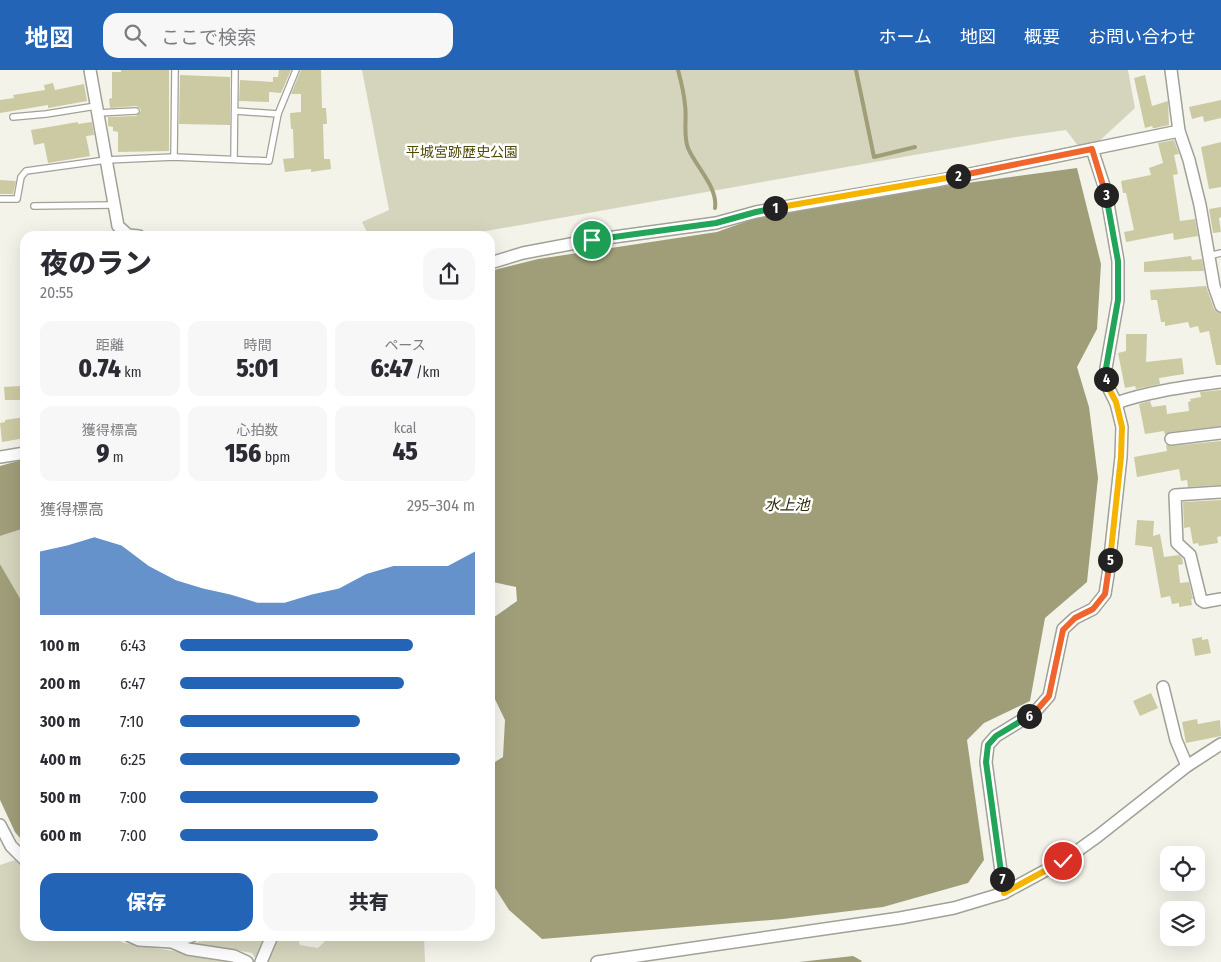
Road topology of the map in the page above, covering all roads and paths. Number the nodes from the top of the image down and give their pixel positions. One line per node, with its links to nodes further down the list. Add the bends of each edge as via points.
1 (90, 70): 6 (street)
2 (175, 70): 13 (lane)
3 (235, 70): 8 (lane)
4 (296, 70): 9 (lane)
5 (1171, 70): 11 (street)
6 (97, 110): 7 (lane); 10 (lane); 15 (street)
7 (136, 111)
8 (234, 111): 9 (lane); 14 (lane)
9 (278, 114): 14 (lane, via 269,161)
10 (13, 117)
11 (1179, 131): 12 (street); 21 (street, via 1200,205)
12 (1092, 149): 22 (street, via 936,181 756,212 716,223 523,253); 25 (street, via 1106,192 1118,261 1118,300 1106,368 1106,383)
13 (174, 157): 14 (lane); 15 (lane)
14 (234, 159)
15 (106, 160): 16 (lane, via 26,171 21,177 17,199); 18 (street)
16 (0, 199)
17 (34, 206): 18 (lane)
18 (114, 206): 19 (street, via 118,226)
19 (124, 231)
20 (1221, 253): 21 (lane)
21 (1208, 256): 23 (street)
22 (495, 261)
23 (1221, 306)
24 (1221, 382): 25 (street)
25 (1116, 402): 37 (street, via 1122,427 1121,457 1105,594 1093,609 1075,618 1063,630 1049,696 1035,712 996,736 988,745 986,762)
26 (1221, 433): 27 (street)
27 (1171, 439)
28 (20, 454): 29 (street)
29 (0, 458)
30 (1221, 492): 31 (street, via 1175,495 1176,543 1190,555 1201,600)
31 (1221, 599)
32 (1163, 687): 34 (street, via 1176,740)
33 (1221, 744): 34 (street)
34 (1187, 766): 37 (street, via 1063,861)
35 (0, 825): 36 (street)
36 (20, 855)
37 (1004, 893): 44 (street, via 954,908 900,918)
38 (156, 941): 41 (street)
39 (175, 941): 41 (street)
40 (270, 941): 43 (street)
41 (172, 942): 42 (street, via 188,950 234,956)
42 (247, 962)
43 (261, 962)
44 (597, 962)

